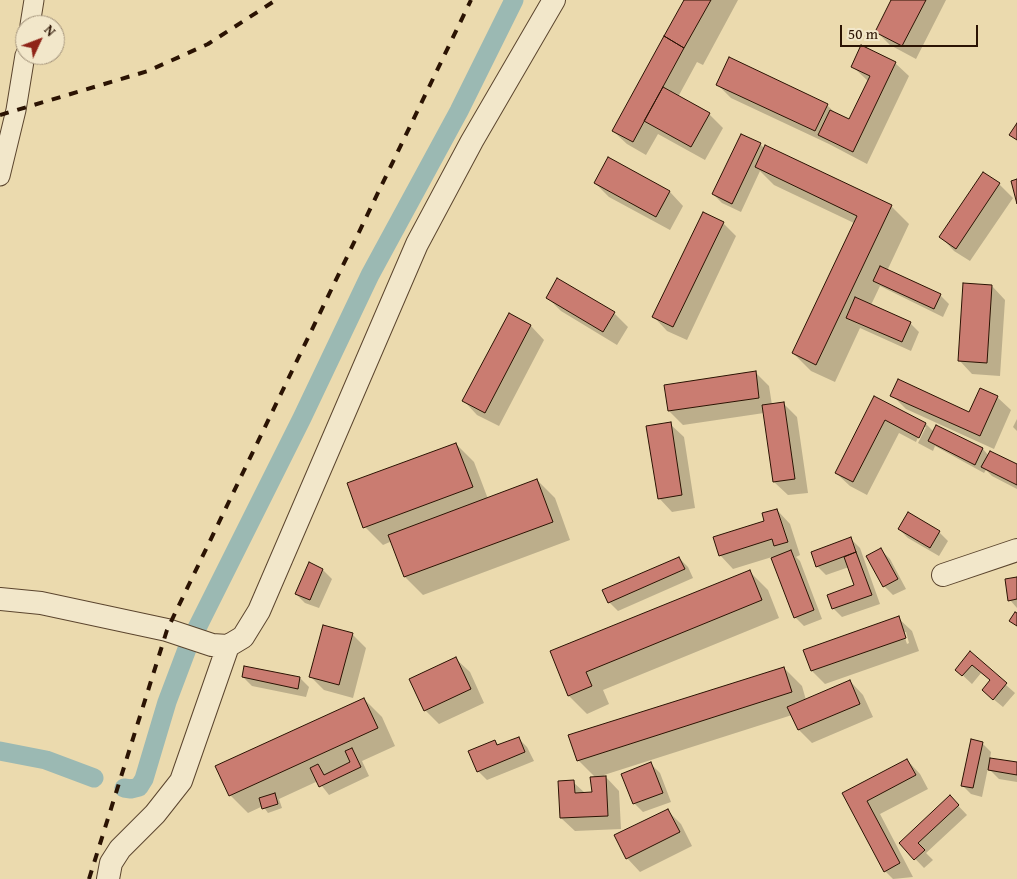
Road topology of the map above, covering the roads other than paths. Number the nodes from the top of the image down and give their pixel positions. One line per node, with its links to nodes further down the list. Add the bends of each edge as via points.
1 (34, 0): 3 (street)
2 (554, 0): 9 (street, via 417,244 259,611 243,637)
3 (32, 15)
4 (23, 65): 5 (street)
5 (0, 176)
6 (1017, 550): 7 (street)
7 (943, 575)
8 (0, 599): 9 (street, via 41,602 167,630 212,645)
9 (228, 646): 10 (street, via 181,781 160,809 120,849)
10 (108, 879)

